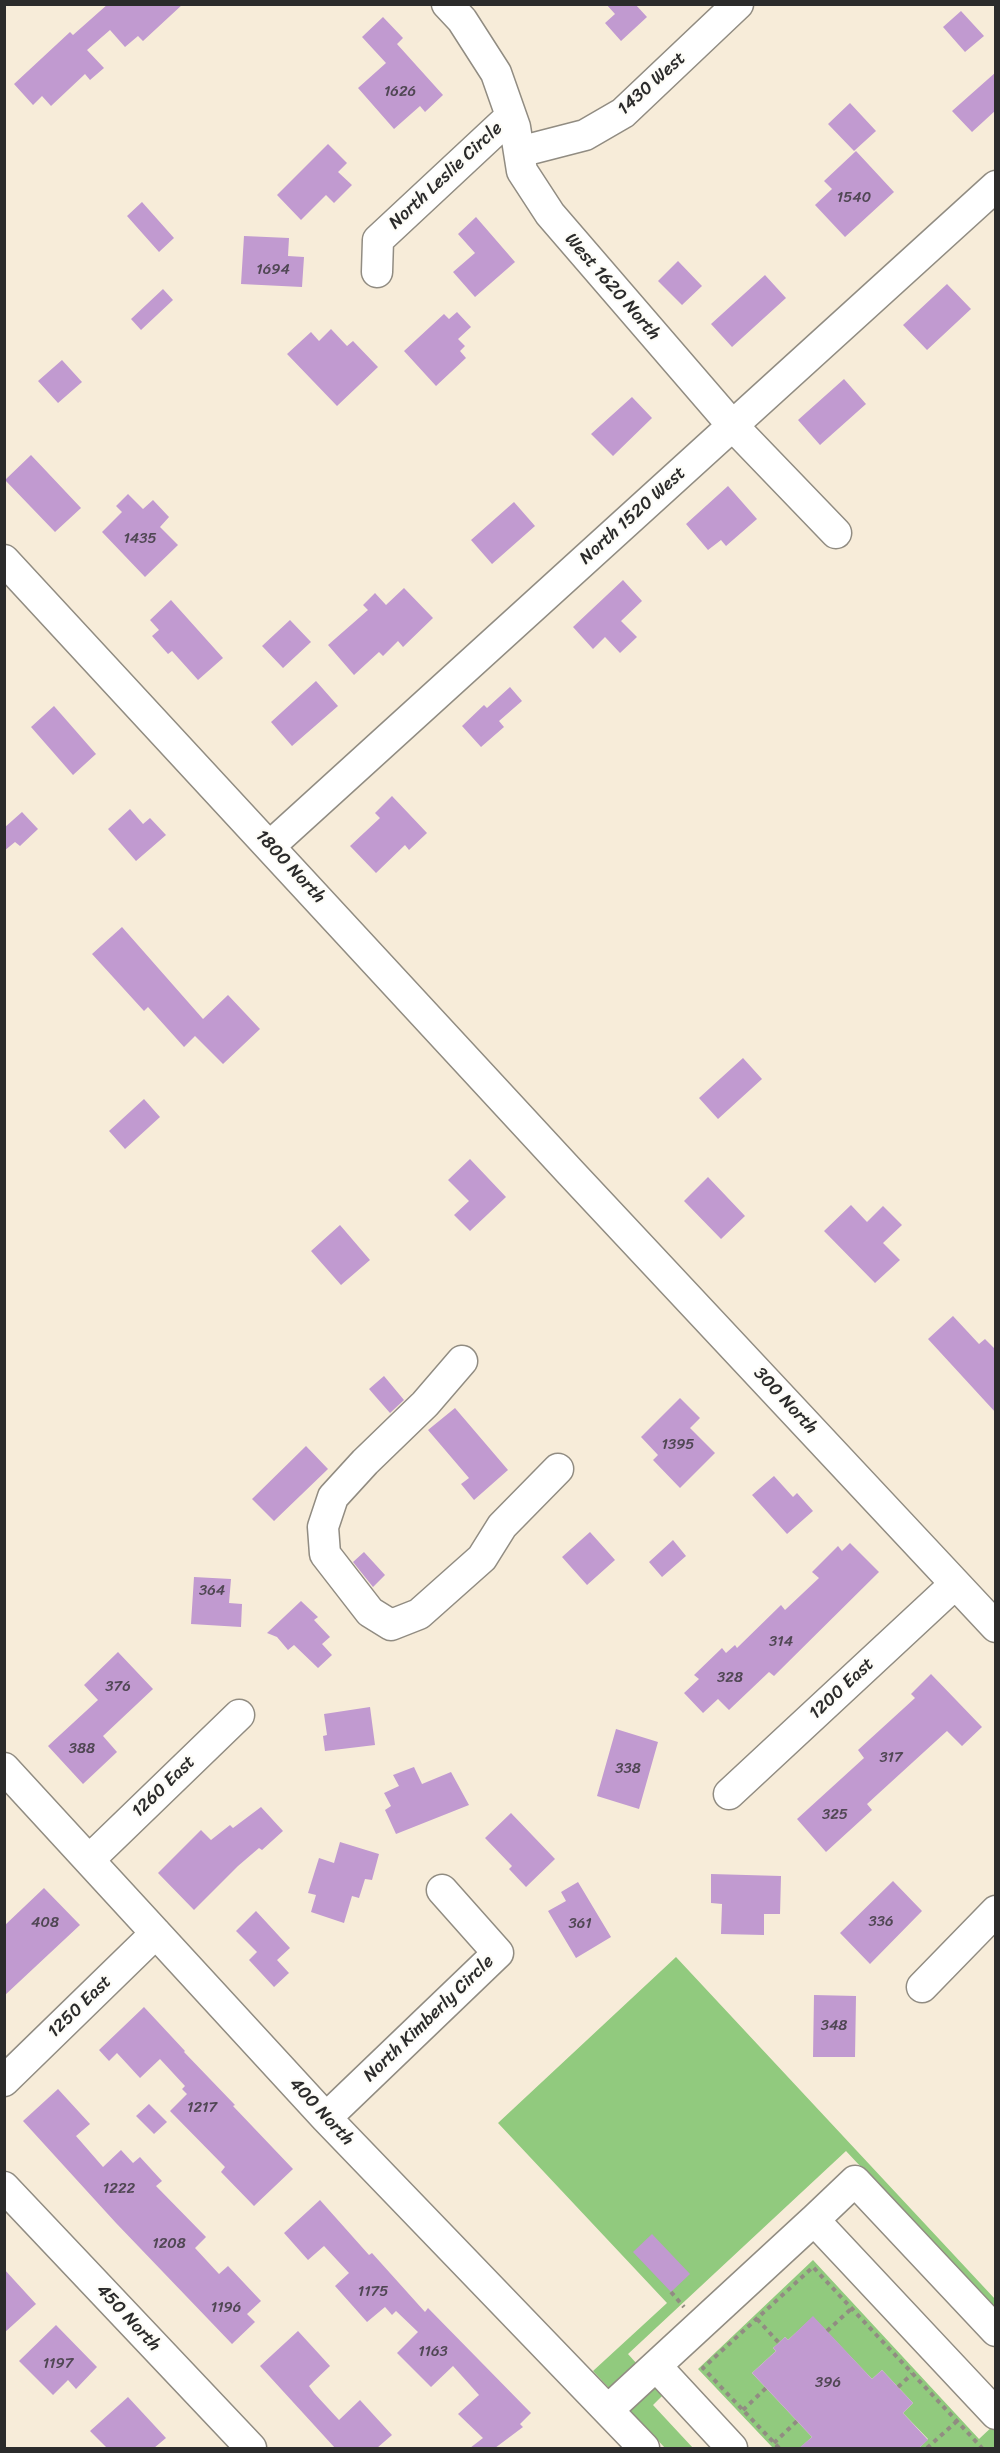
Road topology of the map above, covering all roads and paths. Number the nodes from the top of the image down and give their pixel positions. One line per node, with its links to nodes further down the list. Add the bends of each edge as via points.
1 (738, 4): 4 (street, 1430 West, via 623,113 585,135)
2 (449, 5): 3 (street, West 1620 North, via 496,73)
3 (511, 116): 4 (street, West 1620 North); 6 (street, North Leslie Circle, via 378,240)
4 (519, 152): 7 (street, West 1620 North, via 522,171 550,214)
5 (996, 186): 7 (street, North 1520 West)
6 (377, 272)
7 (732, 426): 8 (street, West 1620 North); 10 (street, North 1520 West)
8 (836, 533)
9 (4, 560): 10 (street, 1800 North)
10 (270, 846): 11 (street, 1800 North)
11 (574, 1176): 14 (street, 300 North)
12 (462, 1361): 13 (street, via 333,1497 323,1527 325,1554 370,1612 391,1625 419,1614 483,1558 502,1526)
13 (558, 1469)
14 (955, 1584): 15 (street, 300 North); 18 (street, 1200 East)
15 (996, 1627)
16 (239, 1715): 19 (street, 1260 East)
17 (4, 1768): 19 (street, 400 North)
18 (729, 1794)
19 (88, 1860): 22 (street, 400 North)
20 (442, 1890): 25 (street, North Kimberly Circle, via 498,1953)
21 (996, 1911): 23 (street)
22 (156, 1933): 24 (street, 1250 East); 25 (street, 400 North)
23 (922, 1987)
24 (4, 2081)
25 (326, 2118): 37 (street, 400 North)
26 (4, 2187): 43 (street, 450 North)
27 (814, 2220): 31 (street, via 855,2181); 33 (street); 39 (street)
28 (852, 2308): 29 (path, via 813,2266); 30 (path); 34 (path)
29 (757, 2319): 32 (path); 38 (path, via 704,2368)
30 (827, 2331)
31 (996, 2331)
32 (779, 2343)
33 (656, 2366): 37 (street); 45 (street)
34 (912, 2374): 35 (path); 41 (path)
35 (898, 2387)
36 (766, 2388): 38 (path)
37 (608, 2410): 44 (street, 400 North)
38 (743, 2410): 42 (path)
39 (994, 2410)
40 (797, 2421): 42 (path)
41 (957, 2421): 47 (path); 48 (path)
42 (774, 2444): 46 (path)
43 (250, 2448)
44 (644, 2448)
45 (732, 2448)
46 (779, 2448)
47 (927, 2448)
48 (982, 2448)

